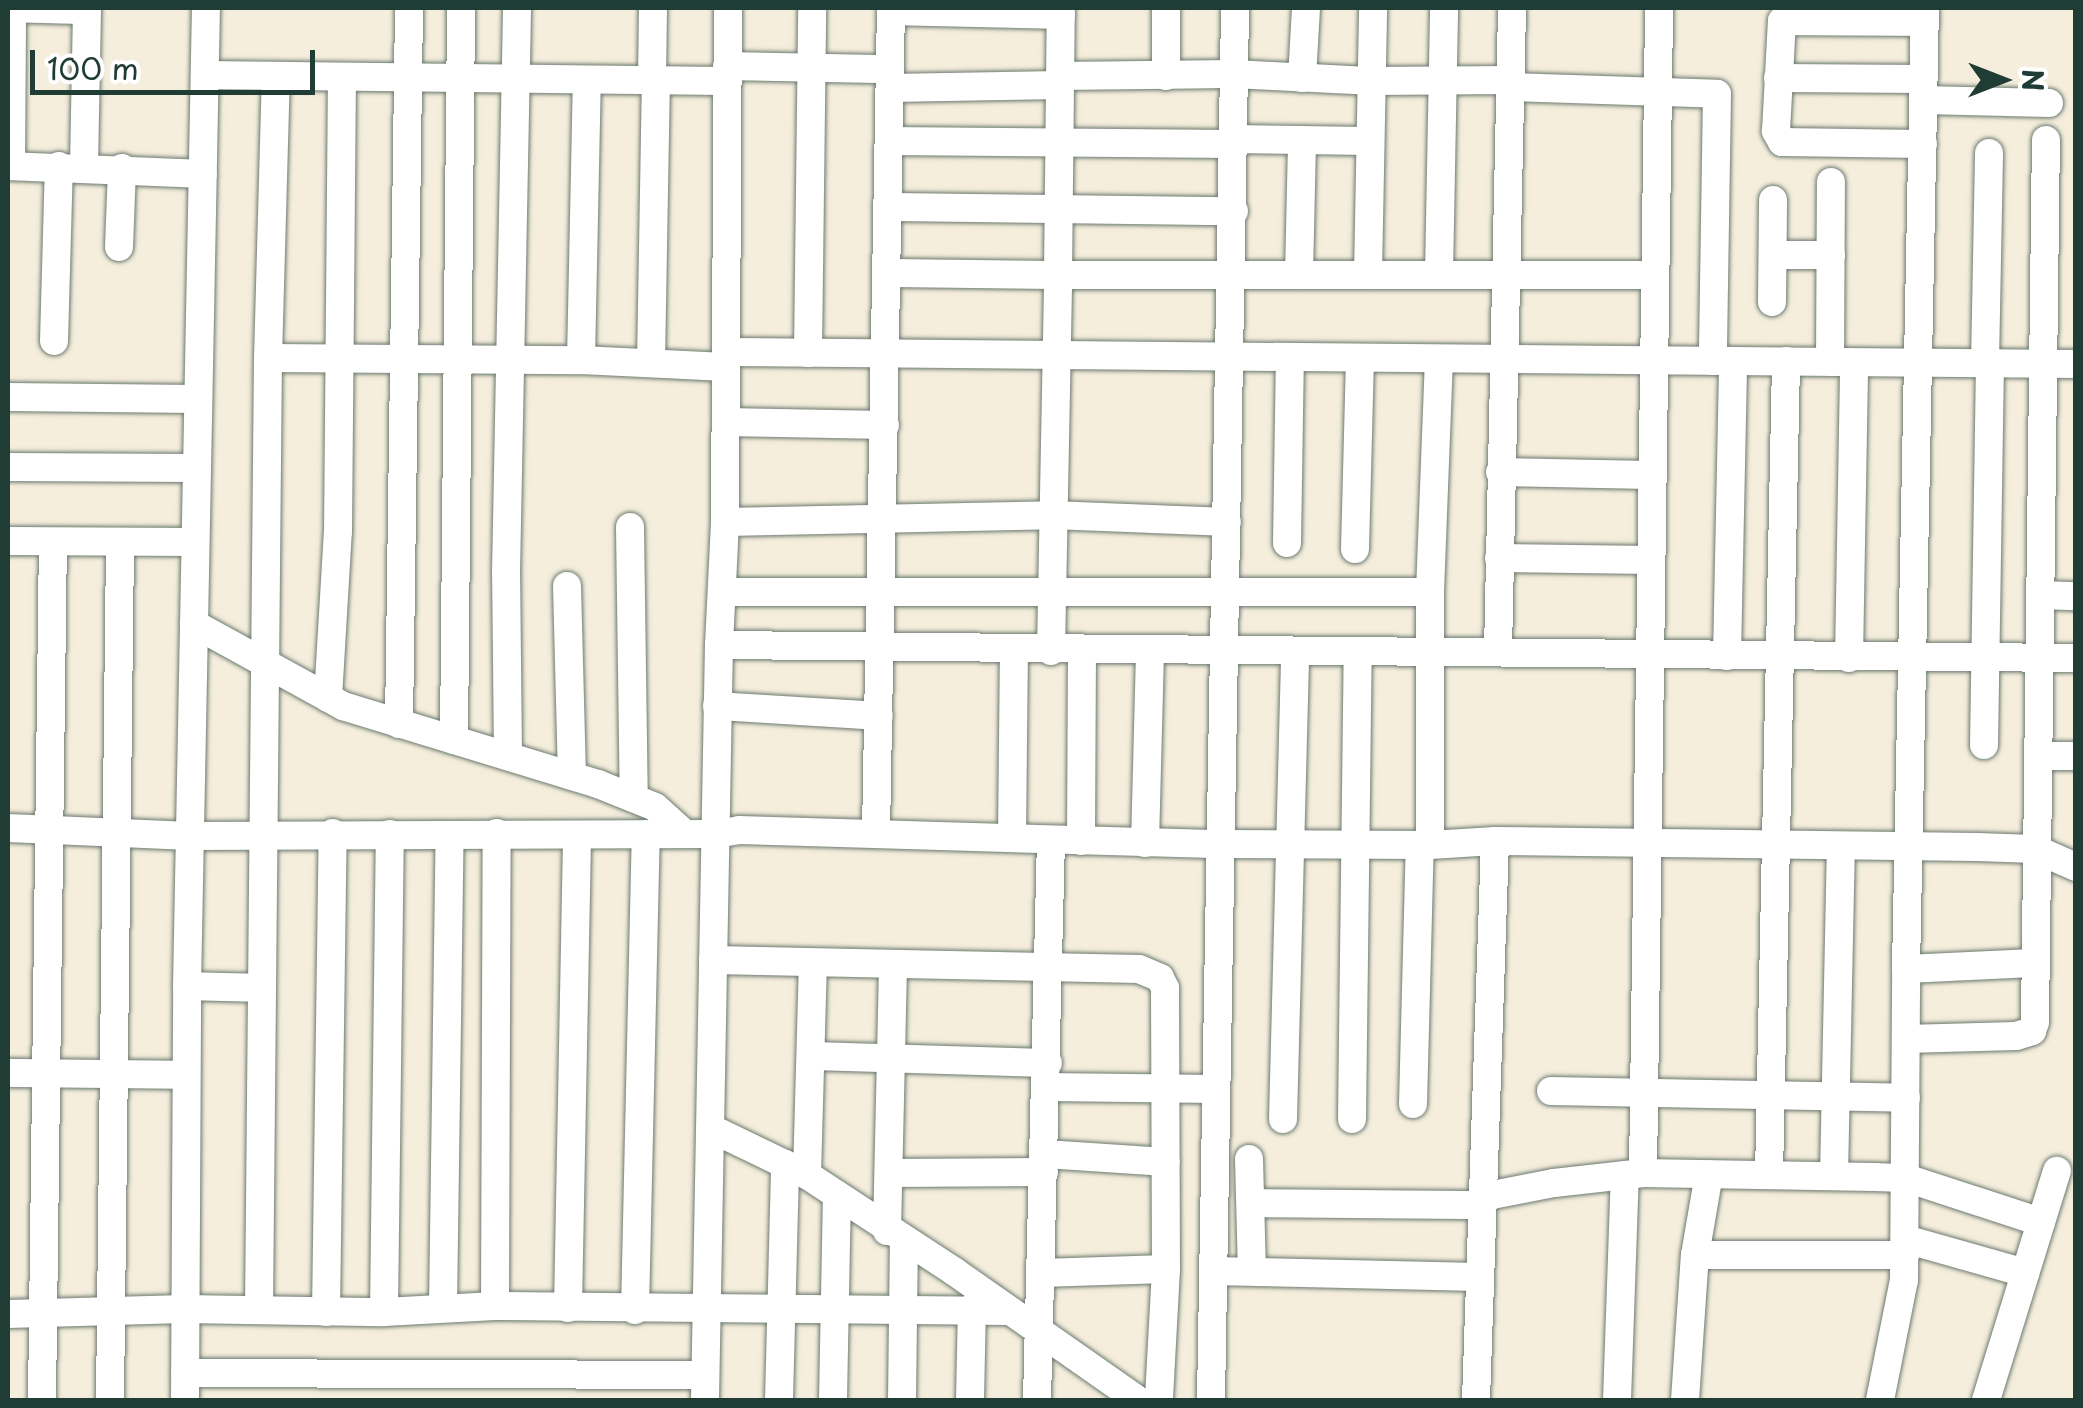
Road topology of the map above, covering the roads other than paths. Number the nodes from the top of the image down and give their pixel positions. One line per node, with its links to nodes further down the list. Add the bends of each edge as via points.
1 (10, 8): 2 (street); 50 (street)
2 (86, 8): 51 (street)
3 (206, 8): 23 (street)
4 (410, 8): 27 (street)
5 (461, 8): 28 (street)
6 (517, 8): 32 (street)
7 (653, 8): 34 (street)
8 (728, 8): 21 (street)
9 (812, 8): 20 (street)
10 (1166, 8): 25 (street)
11 (1235, 8): 22 (street)
12 (1306, 8): 30 (street)
13 (1373, 8): 36 (street)
14 (1444, 8): 37 (street)
15 (1512, 8): 38 (street)
16 (1659, 8): 39 (street)
17 (891, 9): 18 (street); 29 (street)
18 (1061, 11): 35 (street)
19 (1925, 15): 31 (street, via 1782,21); 40 (street)
20 (811, 68): 21 (street); 29 (street); 72 (street)
21 (727, 73): 34 (street); 78 (street)
22 (1233, 74): 25 (street); 30 (street); 45 (street)
23 (206, 75): 24 (street); 53 (street)
24 (276, 76): 26 (street); 75 (street)
25 (1166, 76): 35 (street)
26 (342, 77): 27 (street); 74 (street)
27 (408, 77): 28 (street); 77 (street)
28 (460, 78): 32 (street); 80 (street)
29 (890, 78): 35 (street); 44 (street)
30 (1302, 78): 36 (street)
31 (1778, 78): 40 (street); 48 (street, via 1776,131 1782,142)
32 (516, 79): 33 (street); 81 (street)
33 (587, 80): 34 (street); 82 (street)
34 (654, 80): 92 (street)
35 (1059, 80): 47 (street)
36 (1368, 81): 37 (street); 46 (street)
37 (1441, 82): 38 (street); 63 (street)
38 (1510, 84): 39 (street); 68 (street)
39 (1658, 90): 69 (street); 88 (street, via 1711,92 1718,100)
40 (1924, 90): 41 (street); 48 (street)
41 (2049, 103)
42 (1302, 140): 45 (street); 46 (street); 66 (street)
43 (2046, 140): 94 (street)
44 (889, 141): 47 (street); 56 (street)
45 (1232, 141): 47 (street); 58 (street)
46 (1368, 141): 67 (street)
47 (1060, 143): 57 (street)
48 (1923, 144): 89 (street)
49 (1989, 154): 93 (street)
50 (9, 166): 51 (street)
51 (72, 166): 52 (street); 71 (street)
52 (122, 168): 53 (street); 59 (street)
53 (203, 174): 97 (street)
54 (1831, 182): 61 (street)
55 (1773, 200): 60 (street)
56 (888, 207): 57 (street); 62 (street)
57 (1057, 208): 58 (street); 64 (street)
58 (1234, 210): 65 (street)
59 (119, 247)
60 (1773, 255): 61 (street); 70 (street)
61 (1831, 256): 91 (street)
62 (887, 273): 64 (street); 73 (street)
63 (1439, 274): 67 (street); 68 (street)
64 (1058, 275): 65 (street); 76 (street)
65 (1232, 275): 66 (street); 79 (street)
66 (1299, 275): 67 (street)
67 (1368, 275)
68 (1507, 276): 69 (street); 86 (street)
69 (1655, 276): 87 (street)
70 (1772, 302)
71 (54, 342)
72 (808, 353): 73 (street); 78 (street)
73 (885, 354): 76 (street); 99 (street)
74 (341, 357): 75 (street); 77 (street); 146 (street)
75 (268, 358): 145 (street)
76 (1056, 358): 79 (street); 104 (street)
77 (406, 359): 80 (street); 149 (street)
78 (726, 359): 92 (street); 98 (street)
79 (1229, 359): 83 (street); 107 (street)
80 (459, 360): 81 (street); 150 (street)
81 (513, 360): 82 (street); 152 (street)
82 (581, 360): 92 (street)
83 (1290, 360): 84 (street); 113 (street)
84 (1360, 360): 85 (street); 114 (street)
85 (1439, 360): 86 (street); 121 (street)
86 (1504, 360): 87 (street); 102 (street)
87 (1655, 361): 88 (street); 103 (street)
88 (1723, 361): 90 (street); 138 (street)
89 (1918, 361): 91 (street); 93 (street); 139 (street)
90 (1786, 362): 91 (street); 140 (street)
91 (1842, 362): 143 (street)
92 (651, 363)
93 (1988, 363): 94 (street); 141 (street)
94 (2042, 364): 95 (street); 123 (street)
95 (2076, 364)
96 (8, 397): 97 (street)
97 (197, 398): 101 (street)
98 (726, 422): 99 (street); 106 (street)
99 (885, 426): 105 (street)
100 (8, 467): 101 (street)
101 (196, 468): 112 (street)
102 (1500, 472): 103 (street); 115 (street)
103 (1650, 474): 116 (street)
104 (1052, 515): 105 (street); 107 (street); 119 (street)
105 (883, 519): 106 (street); 122 (street)
106 (726, 522): 120 (street)
107 (1227, 522): 118 (street)
108 (630, 527): 156 (street)
109 (8, 542): 110 (street)
110 (53, 542): 111 (street); 158 (street)
111 (120, 542): 112 (street); 159 (street)
112 (194, 542): 125 (street)
113 (1287, 543)
114 (1355, 549)
115 (1499, 558): 116 (street); 132 (street)
116 (1651, 560): 137 (street)
117 (567, 586): 155 (street)
118 (1224, 590): 119 (street); 121 (street); 135 (street)
119 (1050, 591): 122 (street); 129 (street)
120 (722, 592): 122 (street); 126 (street)
121 (1430, 592): 131 (street)
122 (880, 594): 127 (street)
123 (2040, 595): 124 (street); 142 (street)
124 (2076, 596)
125 (194, 624): 145 (street); 170 (street)
126 (718, 646): 127 (street); 147 (street)
127 (880, 648): 128 (street); 148 (street)
128 (1014, 649): 129 (street); 171 (street)
129 (1051, 651): 133 (street)
130 (1358, 651): 131 (street); 136 (street); 179 (street)
131 (1430, 651): 132 (street); 180 (street)
132 (1498, 651): 137 (street)
133 (1082, 652): 134 (street); 173 (street)
134 (1150, 652): 135 (street); 175 (street)
135 (1222, 652): 136 (street); 177 (street)
136 (1294, 652): 178 (street)
137 (1651, 656): 138 (street); 176 (street)
138 (1727, 656): 140 (street)
139 (1912, 656): 141 (street); 143 (street); 181 (street)
140 (1780, 657): 143 (street); 182 (street)
141 (1986, 657): 142 (street); 151 (street)
142 (2041, 657): 144 (street); 153 (street)
143 (1848, 658)
144 (2076, 658)
145 (264, 663): 146 (street); 163 (street)
146 (328, 698): 149 (street)
147 (717, 706): 148 (street); 169 (street)
148 (879, 716): 162 (street)
149 (399, 724): 150 (street)
150 (454, 740): 152 (street)
151 (1984, 745)
152 (508, 756): 155 (street)
153 (2038, 756): 154 (street); 184 (street)
154 (2076, 756)
155 (572, 776): 156 (street)
156 (634, 798): 161 (street)
157 (8, 828): 158 (street)
158 (48, 831): 159 (street); 198 (street)
159 (114, 832): 170 (street); 199 (street)
160 (332, 832): 163 (street); 164 (street); 250 (street)
161 (683, 832): 168 (street); 169 (street)
162 (876, 832): 169 (street); 171 (street)
163 (264, 834): 170 (street); 193 (street)
164 (390, 834): 165 (street); 251 (street)
165 (450, 834): 166 (street); 240 (street)
166 (497, 834): 167 (street); 237 (street)
167 (577, 834): 168 (street); 241 (street)
168 (646, 834): 247 (street)
169 (715, 834): 186 (street)
170 (190, 836): 192 (street)
171 (1012, 837): 172 (street)
172 (1051, 840): 173 (street); 190 (street)
173 (1081, 841): 175 (street)
174 (1495, 841): 176 (street); 180 (street); 225 (street)
175 (1146, 842): 177 (street)
176 (1644, 842): 182 (street); 205 (street)
177 (1221, 844): 178 (street); 203 (street)
178 (1287, 844): 179 (street); 210 (street)
179 (1356, 844): 180 (street); 211 (street)
180 (1425, 845): 209 (street)
181 (1909, 847): 183 (street); 184 (street); 191 (street)
182 (1774, 848): 183 (street); 206 (street)
183 (1841, 848): 207 (street)
184 (2035, 849): 185 (street); 188 (street)
185 (2076, 867)
186 (713, 960): 187 (street); 212 (street)
187 (813, 963): 189 (street); 195 (street)
188 (2033, 963): 191 (street); 194 (street, via 2037,1009 2027,1034)
189 (894, 964): 190 (street); 196 (street)
190 (1049, 966): 201 (street); 202 (street, via 1138,969 1160,978)
191 (1906, 969): 194 (street)
192 (187, 986): 193 (street); 200 (street)
193 (262, 988): 246 (street)
194 (1906, 1039): 208 (street)
195 (811, 1056): 196 (street); 216 (street)
196 (894, 1060): 201 (street); 218 (street)
197 (8, 1073): 198 (street)
198 (46, 1074): 199 (street); 252 (street)
199 (114, 1074): 200 (street); 248 (street)
200 (186, 1075): 244 (street)
201 (1047, 1075): 202 (street); 215 (street)
202 (1165, 1087): 203 (street); 214 (street)
203 (1216, 1089): 232 (street)
204 (1551, 1091): 205 (street)
205 (1644, 1093): 206 (street); 219 (street)
206 (1770, 1096): 207 (street); 221 (street)
207 (1836, 1097): 208 (street); 222 (street)
208 (1906, 1098): 223 (street)
209 (1413, 1104)
210 (1283, 1119)
211 (1352, 1119)
212 (712, 1128): 216 (street); 245 (street)
213 (1249, 1159): 226 (street)
214 (1166, 1162): 215 (street); 231 (street)
215 (1045, 1163): 218 (street); 234 (street)
216 (796, 1170): 224 (street); 238 (street)
217 (2056, 1171): 227 (street)
218 (890, 1172): 228 (street)
219 (1634, 1174): 220 (street); 225 (street); 269 (street)
220 (1709, 1174): 221 (street); 230 (street)
221 (1769, 1175): 222 (street)
222 (1834, 1176): 223 (street)
223 (1906, 1178): 227 (street); 229 (street)
224 (836, 1195): 228 (street); 239 (street)
225 (1482, 1201): 226 (street); 236 (street)
226 (1250, 1203): 233 (street)
227 (2040, 1222): 235 (street)
228 (896, 1236): 242 (street); 249 (street)
229 (1905, 1247): 230 (street); 235 (street); 271 (street, via 1899,1317)
230 (1696, 1255): 270 (street)
231 (1166, 1269): 234 (street); 266 (street)
232 (1213, 1271): 233 (street); 267 (street)
233 (1252, 1271): 236 (street)
234 (1041, 1273): 254 (street)
235 (2025, 1273): 272 (street)
236 (1479, 1276): 268 (street)
237 (495, 1306): 240 (street); 241 (street)
238 (780, 1306): 239 (street); 245 (street); 260 (street)
239 (833, 1306): 242 (street); 261 (street)
240 (443, 1308): 251 (street)
241 (568, 1308): 247 (street)
242 (901, 1308): 243 (street); 262 (street)
243 (972, 1308): 249 (street); 263 (street)
244 (184, 1309): 246 (street); 248 (street); 255 (street)
245 (707, 1309): 247 (street); 256 (street)
246 (258, 1310): 250 (street)
247 (635, 1310)
248 (110, 1311): 252 (street); 259 (street)
249 (1009, 1311): 254 (street)
250 (326, 1312): 251 (street)
251 (384, 1312)
252 (44, 1313): 253 (street); 258 (street)
253 (8, 1314)
254 (1040, 1332): 257 (street); 264 (street)
255 (185, 1387): 256 (street)
256 (705, 1388)
257 (1106, 1388): 265 (street)
258 (42, 1400)
259 (110, 1400)
260 (779, 1400)
261 (833, 1400)
262 (902, 1400)
263 (970, 1400)
264 (1037, 1400)
265 (1138, 1400)
266 (1158, 1400)
267 (1211, 1400)
268 (1476, 1400)
269 (1617, 1400)
270 (1685, 1400)
271 (1880, 1400)
272 (1986, 1400)

